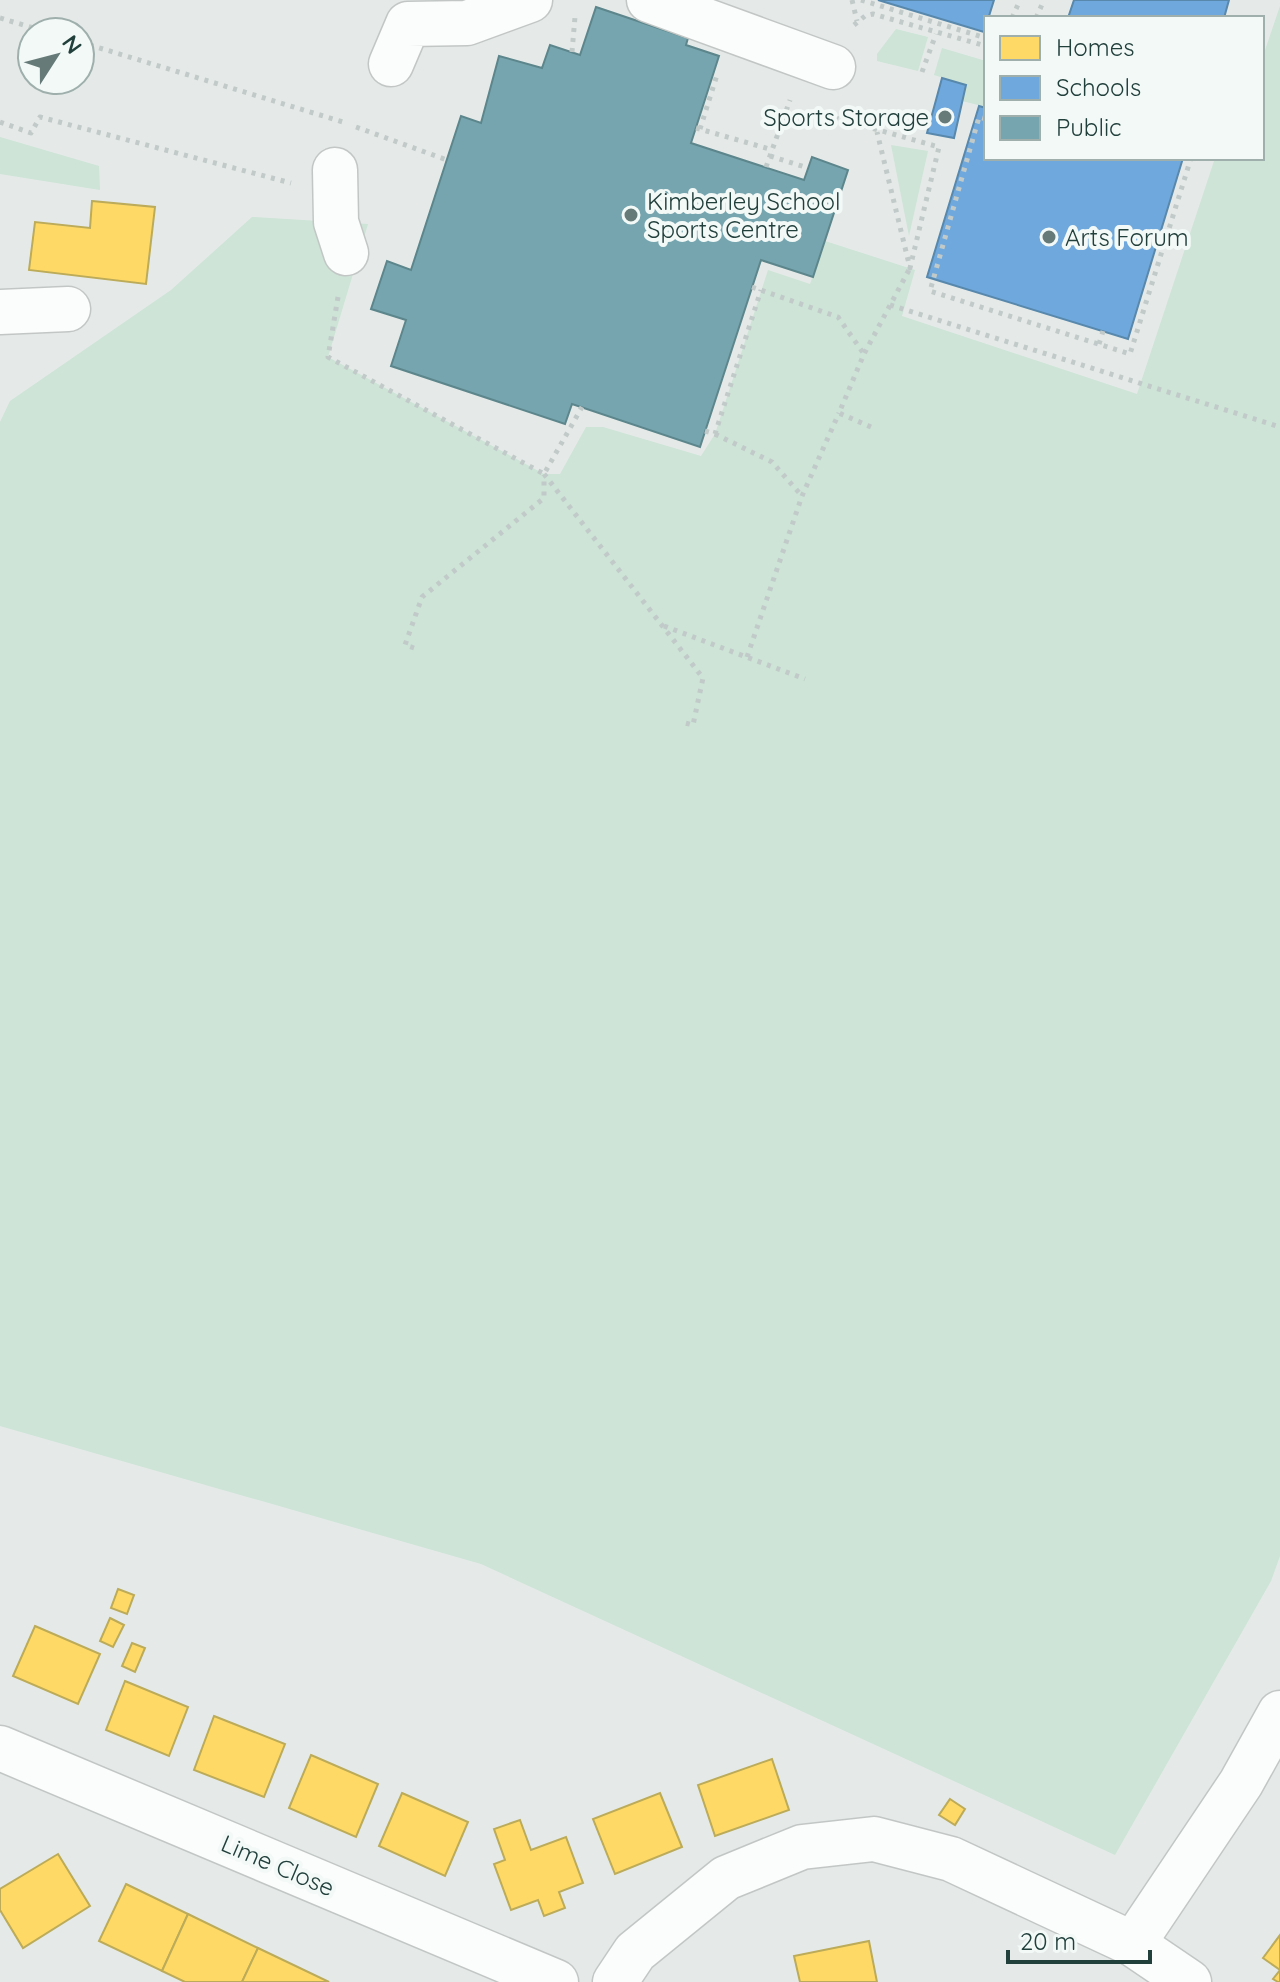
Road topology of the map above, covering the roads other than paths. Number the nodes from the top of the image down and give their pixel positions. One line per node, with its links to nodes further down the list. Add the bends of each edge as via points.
1 (530, 0): 4 (street, via 467,23 408,24)
2 (649, 0): 3 (street)
3 (830, 52)
4 (391, 64)
5 (335, 182): 6 (street, via 336,222)
6 (346, 253)
7 (68, 309): 8 (street)
8 (0, 312)
9 (1280, 1713): 11 (street, via 1241,1783)
10 (0, 1748): 12 (street, Lime Close)
11 (1133, 1944): 13 (street, via 951,1859 874,1839 802,1847 726,1878 635,1952); 14 (street)
12 (556, 1982)
13 (615, 1982)
14 (1189, 1982)

